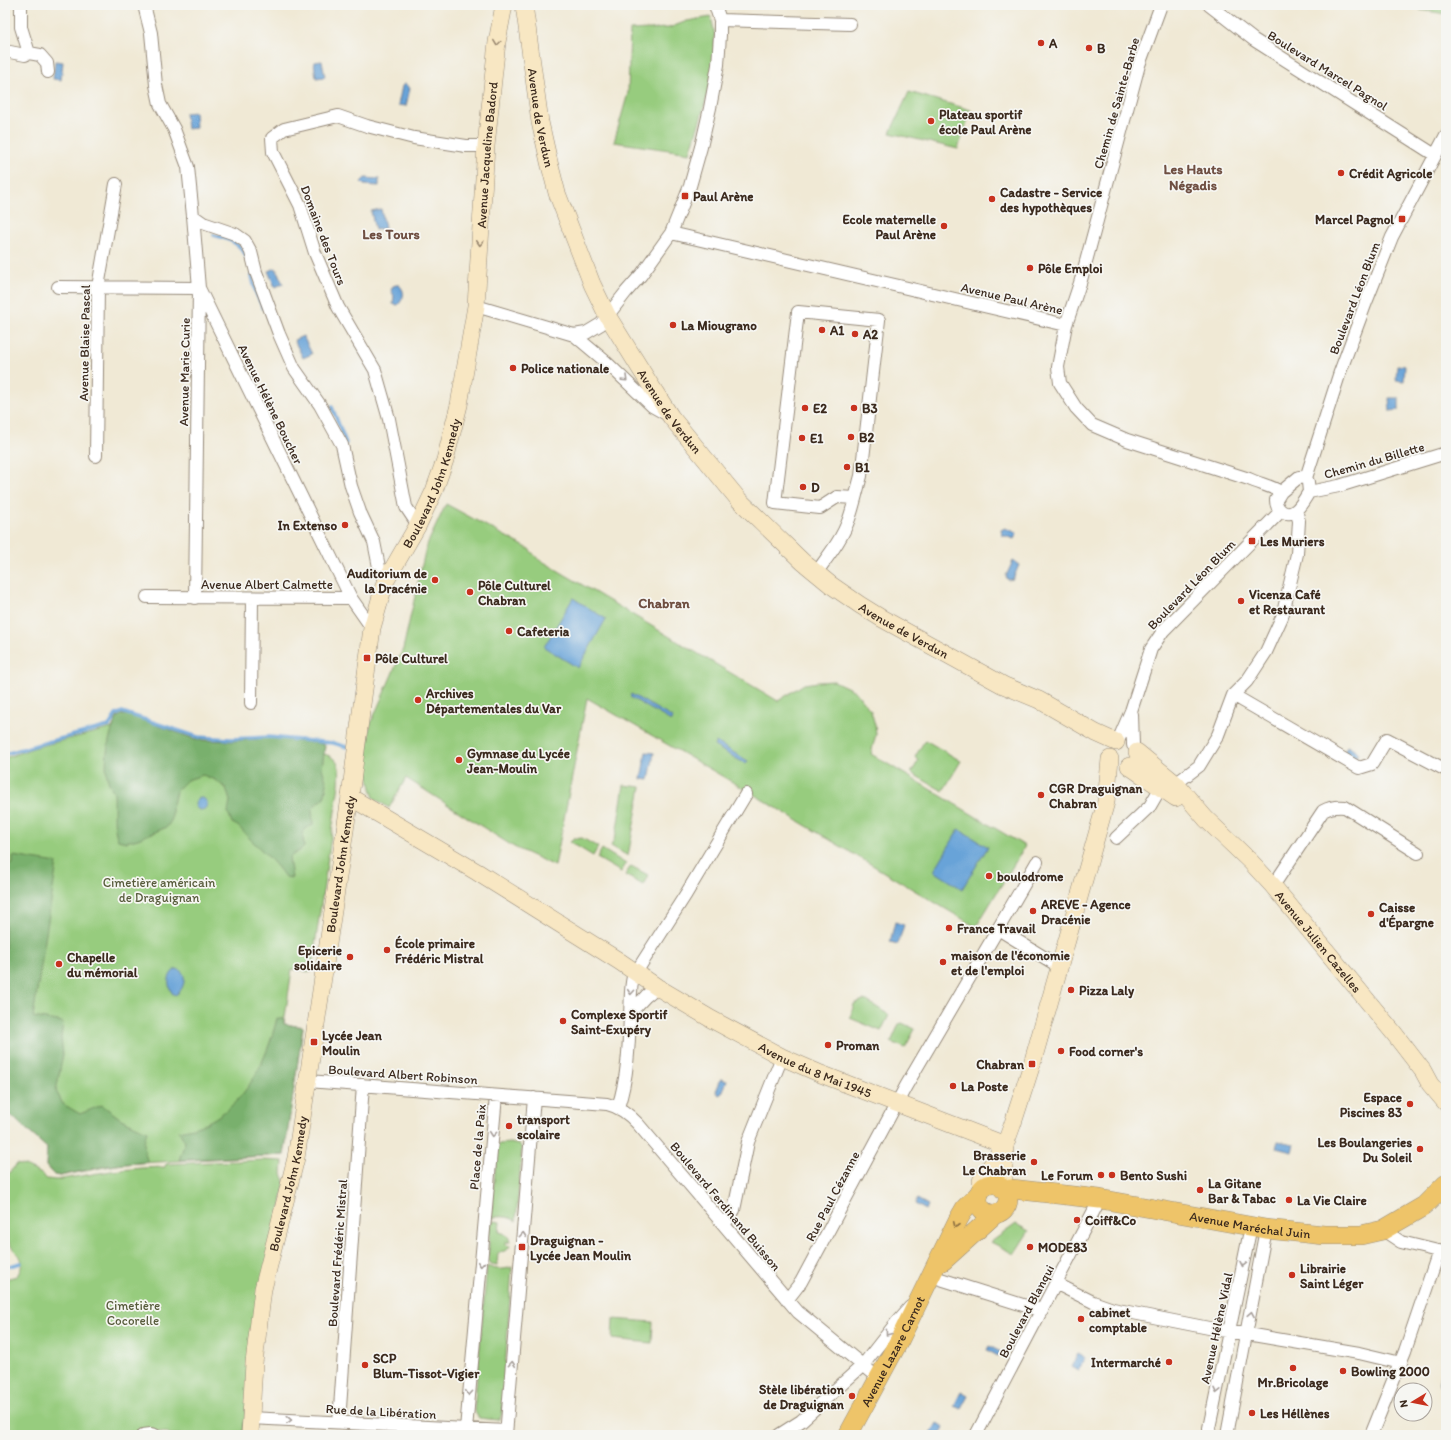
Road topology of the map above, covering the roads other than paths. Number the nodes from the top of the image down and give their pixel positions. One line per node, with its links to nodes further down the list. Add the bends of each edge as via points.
1 (21, 5): 11 (street, via 21,27)
2 (144, 5): 17 (street, Avenue Hélène Boucher, via 151,33 160,104 174,130 188,167)
3 (504, 5): 14 (street, Avenue Jacqueline Badord, one-way to 14, via 497,42)
4 (524, 5): 23 (street, Avenue de Verdun, via 540,122 557,193 592,284)
5 (715, 5): 8 (street)
6 (1161, 5): 24 (street, Chemin de Sainte-Barbe, via 1139,65 1083,274)
7 (1209, 5): 15 (street, Boulevard Marcel Pagnol, via 1254,40)
8 (720, 20): 9 (street); 18 (street, via 718,65 710,108 690,186)
9 (850, 24)
10 (5, 51): 11 (street, via 25,55)
11 (29, 53): 12 (street, via 40,54 47,63)
12 (48, 72)
13 (1446, 135): 15 (street, Boulevard Léon Blum)
14 (486, 146): 22 (street, Avenue Jacqueline Badord, one-way to 22); 35 (street, Domaine des Tours, via 466,146 414,138 338,116 284,129 272,138 273,152 300,205 315,253 338,307 375,370 389,419 406,506)
15 (1435, 155): 29 (street, Boulevard Léon Blum, via 1392,237 1367,298)
16 (116, 184): 20 (street, Avenue Blaise Pascal)
17 (194, 222): 21 (street, Avenue Hélène Boucher); 37 (street, via 235,234 245,241 294,368 342,445 351,486 374,542 379,567)
18 (671, 234): 23 (street); 24 (street, Avenue Paul Arène)
19 (58, 287): 20 (street)
20 (98, 287): 21 (street); 28 (street, Avenue Blaise Pascal)
21 (199, 288): 39 (street, Avenue Marie Curie); 41 (street, Avenue Hélène Boucher)
22 (476, 306): 25 (street); 35 (street, Boulevard John Kennedy, via 459,405 445,460)
23 (607, 315): 25 (street, via 595,328); 26 (street, Avenue de Verdun)
24 (1066, 325): 30 (street, Avenue Paul Arène, via 1058,367 1060,383 1076,408 1092,426 1127,440 1273,487)
25 (574, 336): 26 (street, one-way to 26, via 605,361 652,406)
26 (671, 417): 36 (street, Avenue de Verdun, via 739,500)
27 (1446, 453): 31 (street, Chemin du Billette, via 1339,486)
28 (96, 456)
29 (1306, 478): 30 (street, via 1296,479); 31 (street)
30 (1281, 492): 34 (street, via 1276,500)
31 (1309, 492): 33 (street)
32 (855, 498): 32 (street, via 861,476 879,320 798,312 775,503 820,508 836,497); 36 (street, via 849,519 837,543)
33 (1296, 510): 34 (street); 43 (street, via 1299,521 1297,554 1282,617 1266,652 1247,681)
34 (1281, 511): 45 (street, Boulevard Léon Blum, via 1156,640 1132,711)
35 (418, 525): 37 (street, Boulevard John Kennedy)
36 (816, 572): 45 (street, Avenue de Verdun, via 881,618 1003,685 1039,700 1096,733)
37 (388, 577): 42 (street, Boulevard John Kennedy)
38 (147, 597): 39 (street, Avenue Albert Calmette)
39 (195, 598): 40 (street, Avenue Albert Calmette)
40 (252, 598): 41 (street, Avenue Albert Calmette); 44 (street)
41 (351, 598): 42 (street, Avenue Albert Calmette)
42 (372, 628): 49 (street, Boulevard John Kennedy)
43 (1233, 695): 46 (street, via 1359,768 1372,764 1387,739); 47 (street, via 1218,735 1198,766)
44 (251, 703)
45 (1122, 753): 47 (street, Avenue Julien Cazelles); 55 (street)
46 (1446, 770)
47 (1168, 786): 50 (street); 53 (street, Avenue Julien Cazelles, via 1206,819)
48 (746, 794): 56 (street, via 686,894)
49 (350, 797): 56 (street, Avenue du 8 Mai 1945, via 477,872); 61 (street, Boulevard John Kennedy)
50 (1116, 838)
51 (1418, 853): 53 (street, via 1345,808 1336,806 1323,811)
52 (1037, 862): 54 (street, Rue Paul Cézanne)
53 (1273, 886): 60 (street, Avenue Julien Cazelles)
54 (998, 929): 55 (street); 67 (street, Rue Paul Cézanne)
55 (1060, 967): 69 (street)
56 (635, 972): 57 (street, Avenue du 8 Mai 1945); 58 (street, one-way to 58, via 630,990)
57 (658, 987): 58 (street); 59 (street, Avenue du 8 Mai 1945)
58 (630, 1013): 68 (street, via 626,1074)
59 (782, 1057): 67 (street, Avenue du 8 Mai 1945); 76 (street, via 748,1142 734,1210)
60 (1423, 1070): 63 (street, Avenue Julien Cazelles); 66 (street, Avenue Julien Cazelles, via 1430,1084)
61 (308, 1081): 62 (street, Boulevard Albert Robinson); 90 (street, Boulevard John Kennedy, via 296,1158 263,1289)
62 (363, 1085): 64 (street, Boulevard Albert Robinson); 91 (street, Boulevard Frédéric Mistral)
63 (1446, 1091)
64 (496, 1096): 65 (street, Place de la Paix); 92 (street, Place de la Paix, one-way to 92)
65 (534, 1098): 68 (street); 93 (street, one-way to 65)
66 (1446, 1103)
67 (897, 1104): 69 (street, Avenue du 8 Mai 1945); 83 (street, Rue Paul Cézanne, via 801,1282)
68 (618, 1106): 76 (street, Boulevard Ferdinand Buisson, via 632,1116)
69 (1005, 1145): 71 (street); 72 (street, via 981,1181)
70 (1444, 1186): 78 (main road, Avenue Maréchal Juin, via 1424,1206)
71 (1004, 1190): 72 (main road, via 995,1184 986,1186); 73 (main road, Avenue Maréchal Juin); 75 (main road, via 1008,1202)
72 (981, 1191): 75 (main road, via 978,1199 981,1209 985,1212); 80 (main road, Avenue Lazare Carnot, one-way to 80, via 965,1208)
73 (1050, 1193): 74 (main road, Avenue Maréchal Juin); 75 (main road, Avenue Maréchal Juin)
74 (1100, 1199): 77 (main road, Avenue Maréchal Juin); 81 (street, Boulevard Blanqui)
75 (999, 1212): 80 (main road, Avenue Lazare Carnot)
76 (724, 1225): 83 (street, Boulevard Ferdinand Buisson)
77 (1259, 1227): 78 (main road, Avenue Maréchal Juin, via 1324,1235 1361,1235); 85 (street, Avenue Hélène Vidal, one-way to 85); 86 (street, one-way to 77)
78 (1383, 1230): 79 (street, via 1401,1242)
79 (1443, 1252): 87 (street)
80 (934, 1271): 82 (main road, Avenue Lazare Carnot); 84 (street)
81 (1057, 1284): 84 (street, Boulevard Blanqui); 85 (street, via 1113,1309)
82 (922, 1292): 88 (street, one-way to 88); 89 (main road, Avenue Lazare Carnot)
83 (787, 1300): 88 (street, Boulevard Ferdinand Buisson)
84 (1042, 1311): 99 (street, Boulevard Blanqui)
85 (1229, 1332): 86 (street); 100 (street, Avenue Hélène Vidal, one-way to 100, via 1209,1428)
86 (1247, 1334): 87 (street); 101 (street)
87 (1401, 1363): 102 (street)
88 (863, 1365): 89 (street, Boulevard Ferdinand Buisson); 97 (street, via 801,1421)
89 (878, 1378): 98 (main road, Avenue Lazare Carnot)
90 (250, 1418): 91 (street, Rue de la Libération, one-way to 91); 96 (street, Boulevard John Kennedy)
91 (338, 1422): 92 (street, Rue de la Libération)
92 (466, 1429): 93 (street, Rue de la Libération)
93 (506, 1433)
94 (143, 1435): 95 (street)
95 (155, 1435)
96 (250, 1435)
97 (779, 1435)
98 (848, 1435)
99 (976, 1435)
100 (1210, 1435)
101 (1228, 1435)
102 (1371, 1435)

